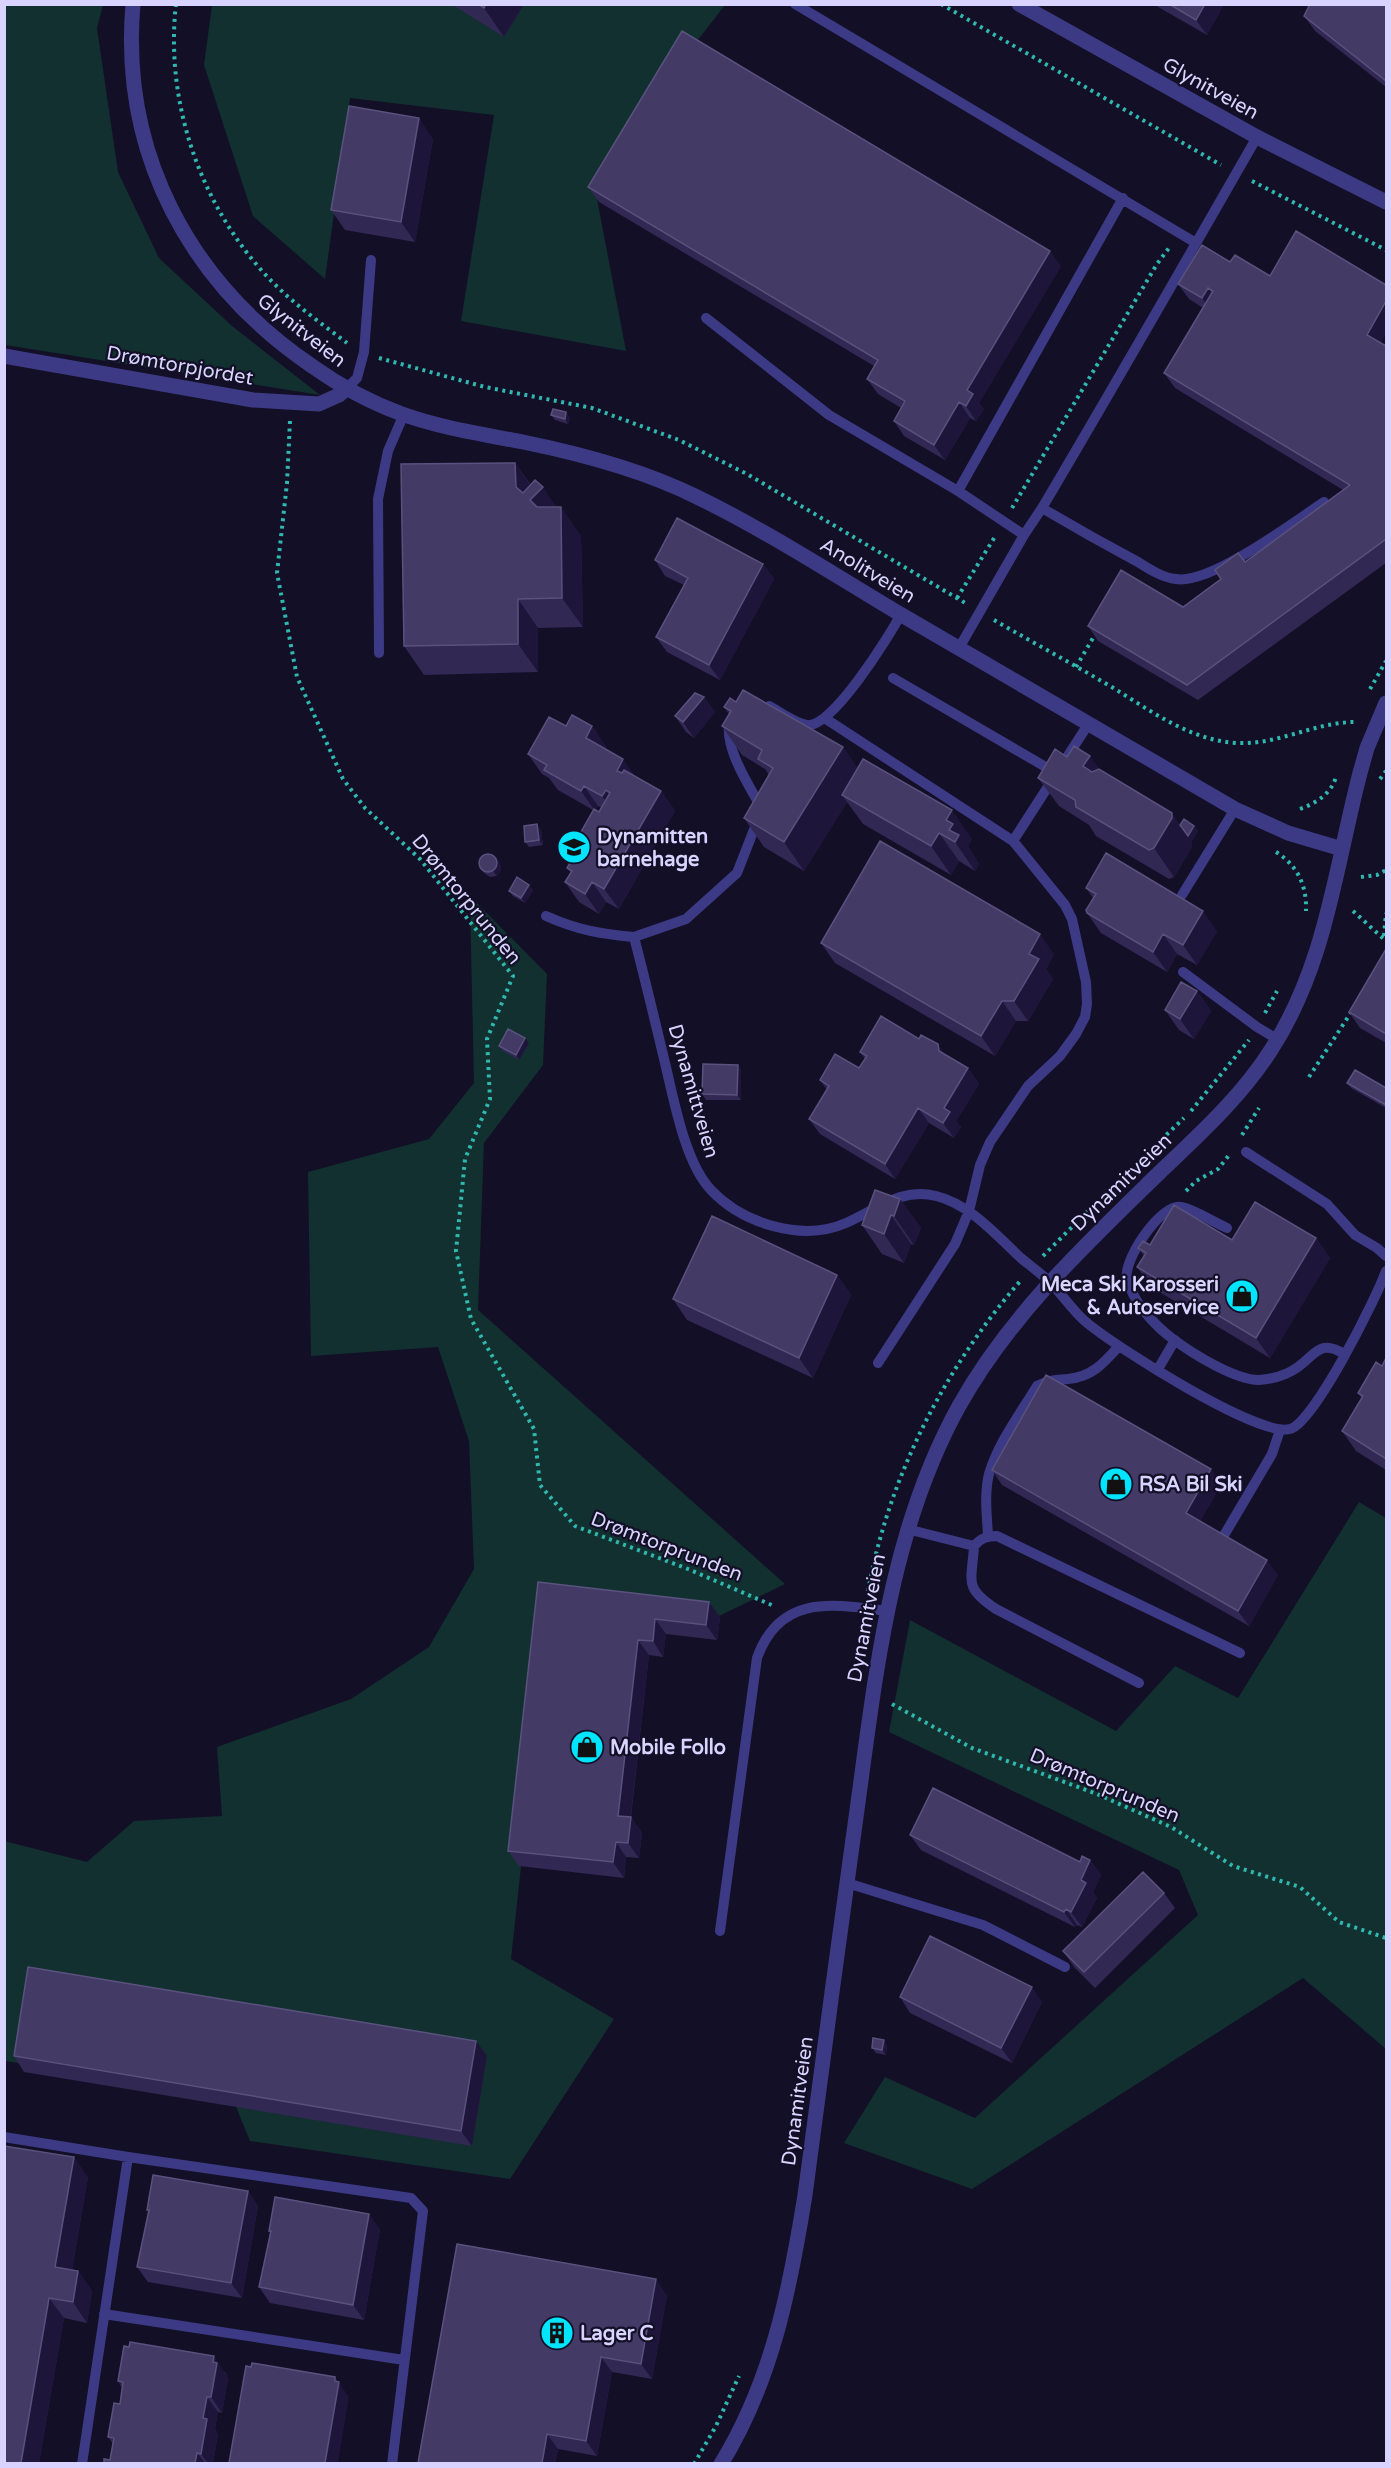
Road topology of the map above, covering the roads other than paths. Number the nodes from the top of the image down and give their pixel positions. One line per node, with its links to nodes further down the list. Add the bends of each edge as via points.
1 (133, 4): 11 (street, Glynitveien, via 132,63 139,116 154,171 178,224 211,276 249,317 299,358)
2 (795, 4): 5 (lane)
3 (1019, 4): 4 (street, Glynitveien)
4 (1257, 137): 6 (street, Glynitveien); 7 (lane)
5 (1123, 198): 7 (lane); 13 (lane)
6 (1386, 202)
7 (1196, 243): 15 (lane)
8 (372, 260): 11 (lane, via 363,352 357,378)
9 (706, 318): 13 (lane, via 829,416)
10 (4, 356): 11 (street, Drømtorpjordet, via 254,400 319,404)
11 (346, 389): 12 (street, Anolitveien)
12 (404, 414): 17 (street, Anolitveien, via 554,449 658,479 737,517); 19 (lane, via 388,451 378,500)
13 (958, 491): 16 (lane)
14 (1324, 502): 15 (lane, via 1245,555 1195,577 1176,580)
15 (1042, 508): 16 (lane)
16 (1024, 535): 18 (lane)
17 (901, 614): 18 (street, Anolitveien); 24 (lane, via 842,702)
18 (959, 648): 25 (street, Anolitveien)
19 (379, 653)
20 (893, 678): 26 (lane)
21 (757, 700): 24 (lane, via 807,725)
22 (1386, 703): 29 (street, Dynamitveien, via 1360,773)
23 (732, 714): 32 (lane, via 732,746 762,809 737,873 686,919)
24 (826, 719): 28 (lane)
25 (1089, 723): 26 (lane); 27 (street, Anolitveien)
26 (1056, 774): 28 (lane)
27 (1235, 809): 29 (street, Anolitveien, via 1288,833); 30 (lane)
28 (1013, 841): 36 (lane, via 1065,904 1072,919 1087,1004 1076,1034 1060,1056 1028,1086 990,1142)
29 (1342, 849): 34 (street, Dynamitveien, via 1313,966)
30 (1182, 895)
31 (546, 916): 32 (lane, via 572,927)
32 (634, 937): 36 (lane, Dynamittveien, via 681,1127 700,1176 712,1192 751,1219 804,1232 845,1223 902,1196 935,1195)
33 (1183, 972): 34 (lane)
34 (1277, 1039): 40 (street, Dynamitveien, via 1229,1104)
35 (1246, 1152): 38 (lane, via 1327,1203 1355,1235)
36 (969, 1211): 40 (lane, Dynamittveien); 44 (lane, via 955,1244)
37 (1227, 1228): 41 (lane, via 1181,1207 1172,1208 1134,1249 1126,1278 1157,1327)
38 (1386, 1256)
39 (1386, 1271): 43 (lane)
40 (1050, 1282): 42 (lane, Dynamittveien, via 1085,1321); 47 (street, Dynamitveien, via 1003,1339 960,1405 930,1466)
41 (1174, 1340): 43 (lane, via 1229,1372 1258,1380 1281,1377 1326,1347); 45 (lane)
42 (1119, 1346): 45 (lane, Dynamittveien); 48 (lane, via 1094,1372 1036,1386 995,1457 989,1475)
43 (1344, 1354): 46 (lane, via 1301,1423)
44 (878, 1363)
45 (1158, 1369): 46 (lane, Dynamittveien, via 1241,1417)
46 (1280, 1430): 49 (lane, via 1272,1454)
47 (907, 1529): 50 (lane); 51 (street, Dynamitveien)
48 (988, 1536): 50 (lane); 52 (lane, via 1005,1539)
49 (1223, 1537)
50 (974, 1546): 53 (lane, via 971,1585 981,1599)
51 (887, 1611): 54 (street, Dynamitveien); 55 (lane, via 809,1607 790,1614 770,1630 763,1642 757,1658)
52 (1240, 1653)
53 (1139, 1683)
54 (847, 1883): 56 (lane, via 983,1925); 63 (street, Dynamitveien, via 791,2278 765,2371)
55 (720, 1931)
56 (1065, 1966)
57 (4, 2137): 58 (lane)
58 (128, 2157): 59 (lane); 60 (lane, via 411,2198 423,2211)
59 (105, 2314): 60 (lane); 61 (lane)
60 (404, 2360): 62 (lane)
61 (82, 2463)
62 (392, 2463)
63 (721, 2463)

